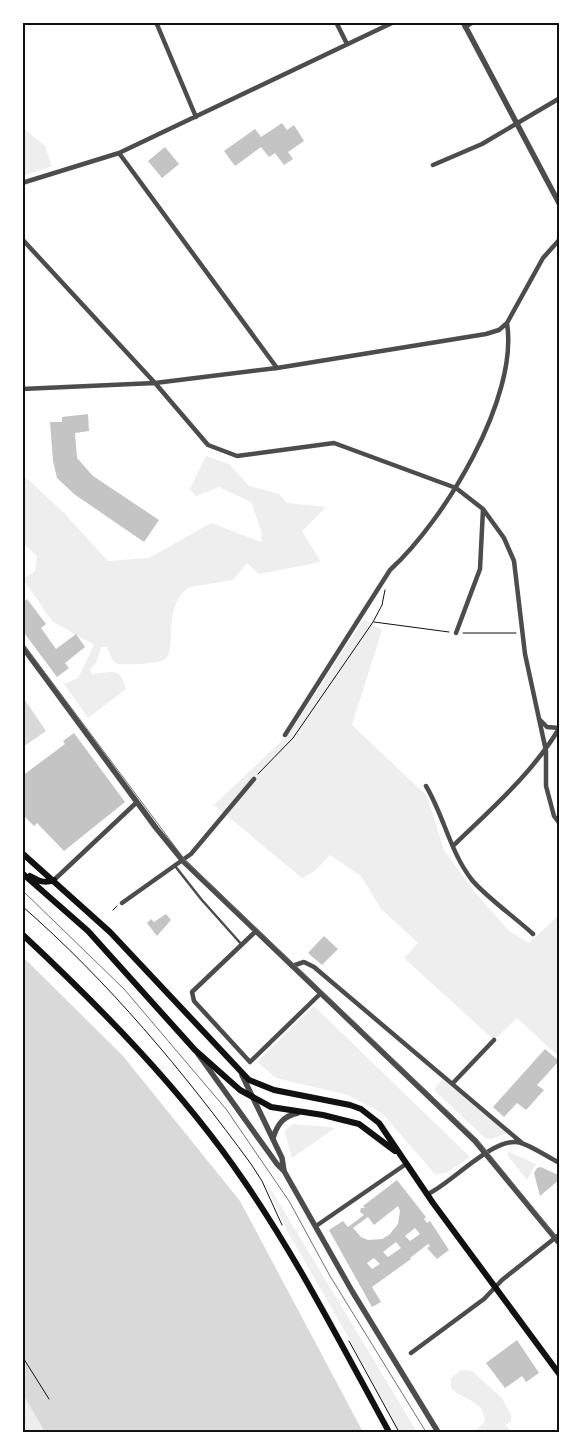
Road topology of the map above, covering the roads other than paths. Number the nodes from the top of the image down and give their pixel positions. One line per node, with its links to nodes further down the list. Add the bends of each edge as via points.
1 (156, 22): 8 (street)
2 (336, 22): 6 (street)
3 (394, 22): 6 (street)
4 (473, 22): 5 (street)
5 (464, 25): 9 (street)
6 (347, 44): 8 (street)
7 (560, 98): 9 (street)
8 (196, 117): 10 (street)
9 (518, 124): 11 (street); 13 (street)
10 (119, 153): 12 (street); 17 (street)
11 (433, 165)
12 (22, 183)
13 (560, 205)
14 (22, 239): 18 (street)
15 (560, 239): 16 (street, via 543,258)
16 (507, 323): 17 (street, via 499,330 469,338); 20 (street, via 510,342 507,368 476,453)
17 (277, 368): 18 (street)
18 (155, 383): 19 (street); 20 (street, via 208,445 223,452 253,456 334,442)
19 (22, 389)
20 (456, 488): 21 (street); 25 (street, via 410,552 390,570)
21 (483, 509): 22 (street, via 480,570); 24 (street, via 504,538 514,561 522,633)
22 (456, 633)
23 (22, 646): 29 (street)
24 (539, 719): 26 (street); 26 (street, via 546,727 560,728)
25 (285, 735)
26 (546, 751): 30 (street, via 546,786 552,811); 31 (street)
27 (254, 779): 33 (street, via 222,814 200,846)
28 (426, 786): 31 (street, via 436,802)
29 (137, 802): 33 (street); 36 (street)
30 (560, 824)
31 (453, 846): 40 (street, via 472,880)
32 (22, 853): 36 (main road)
33 (183, 861): 34 (street); 38 (street)
34 (175, 866): 37 (street); 41 (lane)
35 (22, 872): 36 (main road, via 41,882); 45 (main road, via 88,931)
36 (54, 880): 46 (main road, via 110,932)
37 (122, 903)
38 (256, 932): 41 (street); 42 (street)
39 (22, 934): 64 (main road, via 118,1029 220,1147 314,1294)
40 (533, 934)
41 (242, 945): 43 (street, via 192,992 194,1001 250,1062)
42 (290, 965): 43 (street); 47 (street, via 304,962 314,967)
43 (320, 994): 53 (street)
44 (494, 1040): 47 (street)
45 (195, 1050): 48 (main road, via 227,1080); 56 (street, via 276,1164)
46 (241, 1073): 48 (street); 52 (main road, via 267,1088 361,1109 379,1123)
47 (452, 1083): 51 (street)
48 (254, 1099): 49 (main road); 50 (street)
49 (298, 1113): 50 (street, via 280,1122); 52 (main road, via 359,1124)
50 (273, 1138): 56 (street)
51 (522, 1143): 53 (street, via 503,1143); 54 (street)
52 (398, 1153): 55 (main road)
53 (486, 1153): 57 (street, via 441,1188); 59 (street)
54 (560, 1163)
55 (406, 1164): 57 (main road); 58 (street)
56 (284, 1170): 58 (street)
57 (428, 1194): 61 (main road)
58 (316, 1226): 65 (street)
59 (557, 1236): 60 (street); 61 (street)
60 (560, 1244)
61 (495, 1287): 62 (street, via 484,1300); 63 (main road)
62 (411, 1352)
63 (560, 1375)
64 (389, 1432)
65 (438, 1432)

